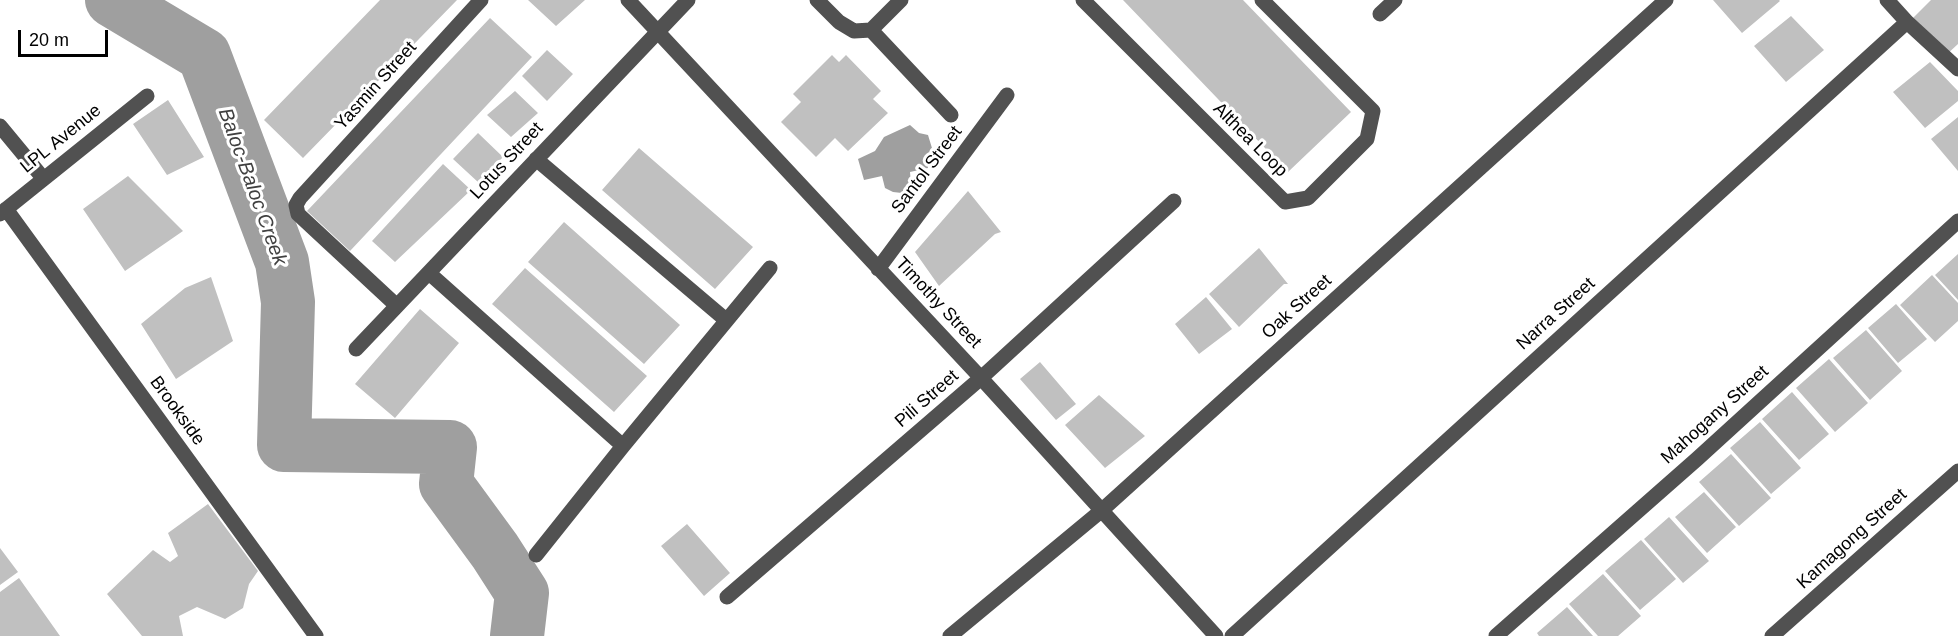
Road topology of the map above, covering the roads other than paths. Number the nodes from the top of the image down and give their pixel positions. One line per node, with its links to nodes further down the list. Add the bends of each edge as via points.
1 (481, 0): 28 (street, Yasmin Street, via 296,205 298,214)
2 (628, 0): 13 (street, Timothy Street)
3 (688, 0): 13 (street, Lotus Street)
4 (817, 0): 14 (street, via 854,31)
5 (902, 0): 14 (street)
6 (1083, 0): 7 (street, Althea Loop, via 1285,202 1308,198 1367,139 1373,111)
7 (1262, 0)
8 (1395, 0): 11 (street)
9 (1665, 0): 34 (street, Oak Street)
10 (1887, 0): 12 (street)
11 (1380, 14)
12 (1907, 22): 15 (street); 40 (street, Narra Street)
13 (658, 30): 20 (street, Lotus Street); 26 (street, Timothy Street)
14 (872, 30): 18 (street)
15 (1958, 69)
16 (1007, 95): 26 (street, Santol Street)
17 (147, 96): 21 (street, LPL Avenue)
18 (951, 115)
19 (0, 126): 21 (street)
20 (536, 159): 27 (street, Lotus Street); 29 (street)
21 (43, 178): 23 (street, LPL Avenue)
22 (1174, 201): 31 (street, Pili Street)
23 (3, 211): 37 (street, Brookside)
24 (1958, 221): 41 (street, Mahogany Street)
25 (770, 268): 29 (street)
26 (878, 268): 31 (street, Timothy Street)
27 (429, 273): 28 (street, Lotus Street); 32 (street)
28 (397, 306): 30 (street, Lotus Street)
29 (726, 320): 32 (street)
30 (356, 350)
31 (981, 378): 34 (street, Timothy Street); 36 (street, Pili Street)
32 (623, 446): 35 (street)
33 (1958, 471): 42 (street, Kamagong Street)
34 (1101, 511): 38 (street, Oak Street); 39 (street, Timothy Street)
35 (536, 555)
36 (727, 597)
37 (316, 636)
38 (950, 636)
39 (1216, 636)
40 (1232, 636)
41 (1496, 636)
42 (1772, 636)

